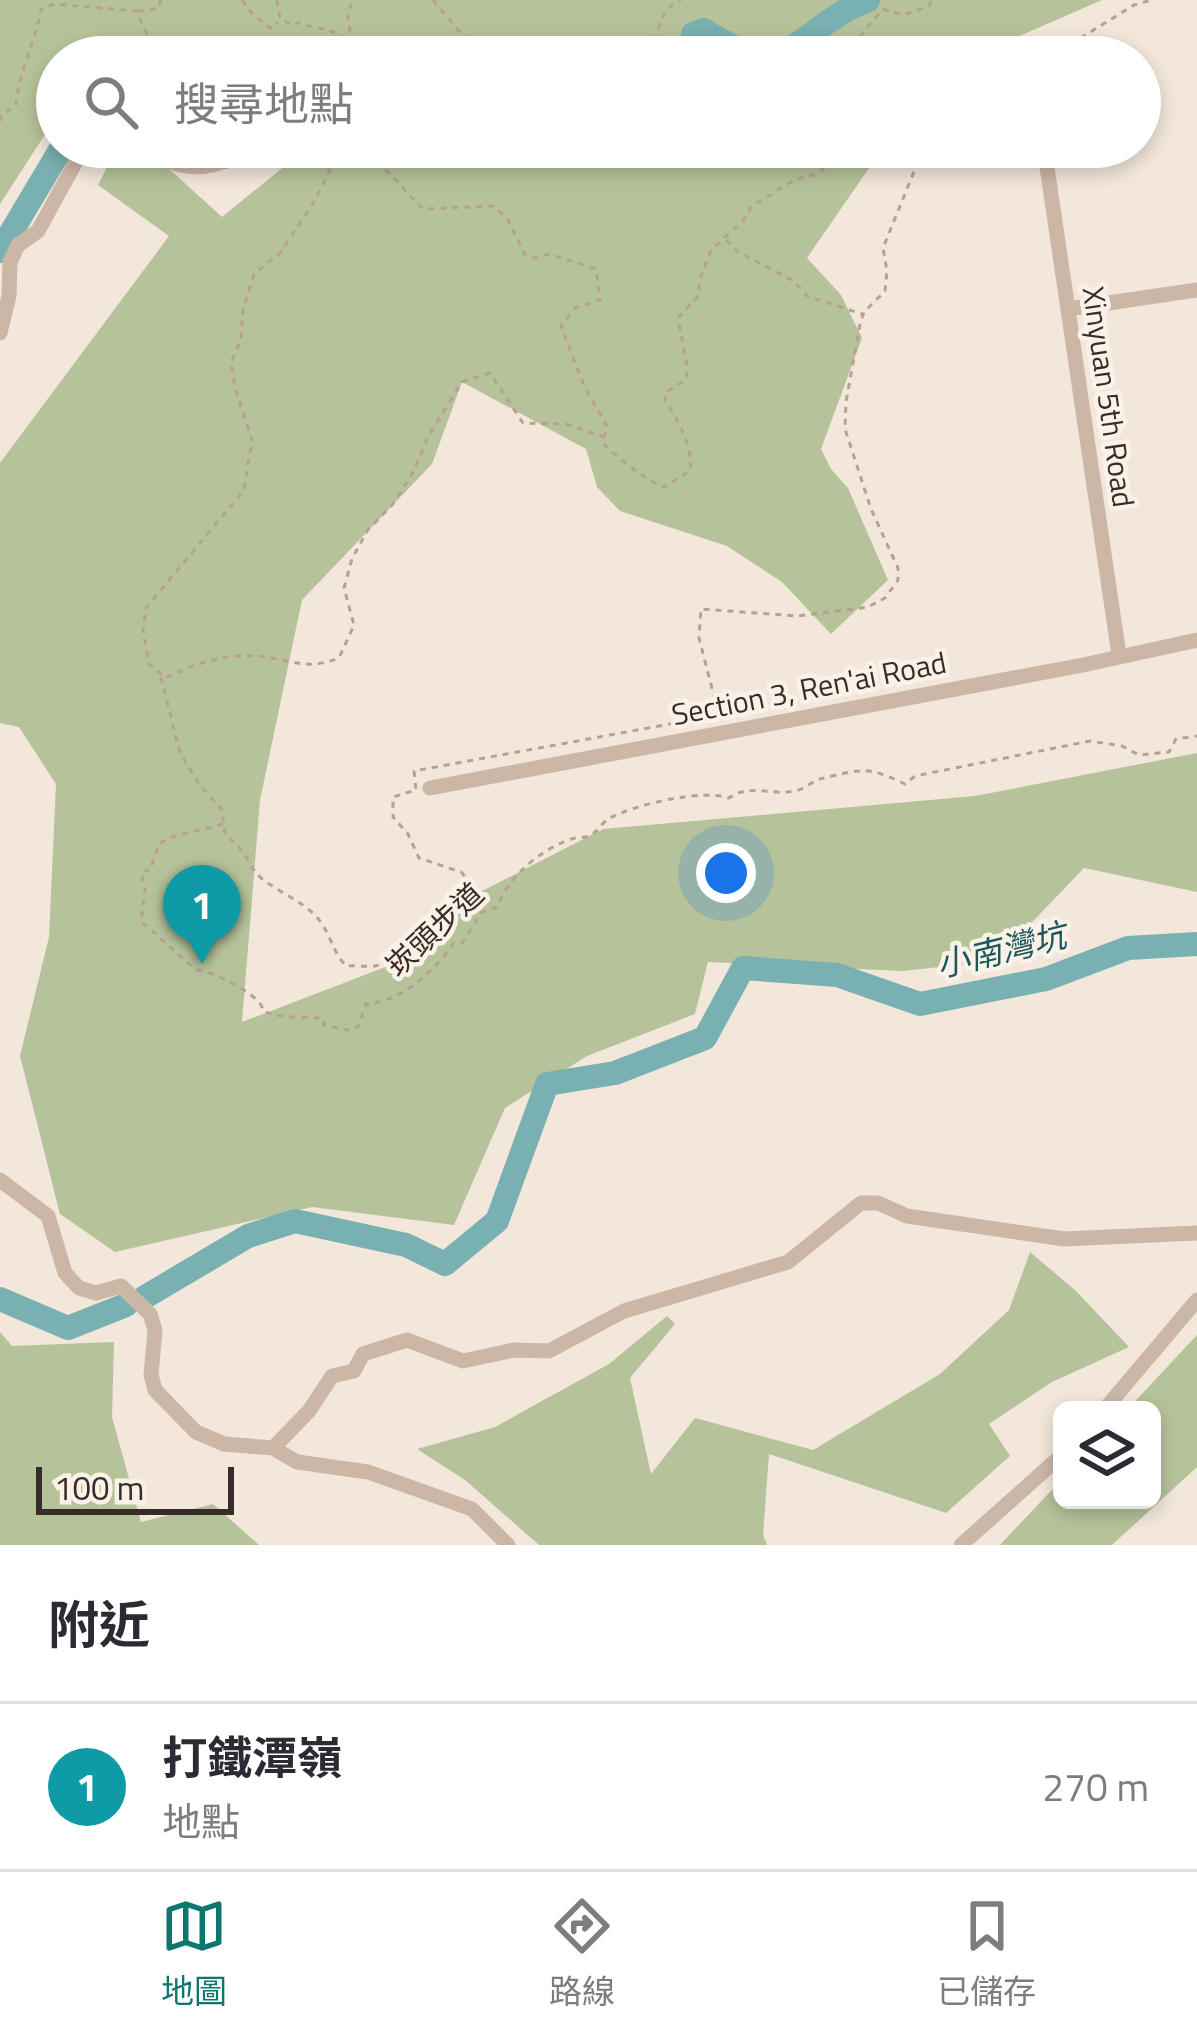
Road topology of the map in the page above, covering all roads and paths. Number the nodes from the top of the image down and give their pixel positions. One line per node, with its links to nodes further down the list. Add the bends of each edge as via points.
1 (161, 0): 9 (path, via 157,9)
2 (242, 0): 10 (path, via 272,29)
3 (277, 0): 10 (path)
4 (352, 0): 13 (path)
5 (433, 0): 14 (path)
6 (681, 0): 15 (path)
7 (932, 0): 16 (path, via 903,15 883,9)
8 (1151, 0): 17 (path)
9 (136, 11): 11 (path); 18 (path, via 41,9 16,106)
10 (280, 19): 12 (path)
11 (148, 36)
12 (340, 36)
13 (346, 36)
14 (463, 36)
15 (654, 36)
16 (860, 36)
17 (1083, 36)
18 (0, 121)
19 (72, 168): 29 (street, via 38,231 10,262)
20 (331, 168): 33 (path, via 280,253 254,274 231,363 252,440 247,478 146,608 149,664)
21 (384, 168): 30 (path, via 423,209 494,206 525,255 596,269 599,300 575,308 561,326 607,426)
22 (824, 168): 25 (path, via 767,194)
23 (915, 168): 28 (path, via 883,248 885,291)
24 (1047, 168): 27 (street, Xinyuan 5th Road)
25 (725, 238): 28 (path, via 807,296); 30 (path, via 711,250 699,295 679,317 686,380 666,392 691,447 690,471 664,487 648,482 607,450)
26 (1197, 290): 27 (street)
27 (1068, 309): 32 (street, Xinyuan 5th Road)
28 (863, 315): 35 (path, via 845,429 898,568 885,598 797,616 701,609 699,638 718,715 414,771)
29 (0, 333)
30 (604, 437): 33 (path, via 566,424 523,424 490,373 462,382 412,474 352,559 344,588 354,625 339,658 302,667 223,658 166,678)
31 (1197, 640): 32 (street, Section 3, Ren'ai Road)
32 (1119, 655): 35 (street, Section 3, Ren'ai Road)
33 (160, 673): 36 (path, via 180,753)
34 (1197, 736): 36 (path, 崁頭步道, via 1150,756 1090,741 905,784 860,771 778,794 680,795 608,818 592,835 528,863 463,942 386,1003 366,1004 358,1027 347,1030 262,1010 196,970 141,921 141,872 150,870 159,844)
35 (423, 789): 36 (path, via 393,797 393,817 419,858 448,865 474,886 377,966 346,966 321,921 265,882 225,836)
36 (224, 824)
37 (0, 1180): 41 (street, via 48,1216 64,1273 79,1288 121,1286 150,1313 155,1390 196,1432 224,1444)
38 (1197, 1233): 41 (street, via 1064,1239 861,1203 788,1262 624,1311 549,1351 464,1361 407,1340 376,1348 354,1371 332,1376)
39 (1197, 1300): 40 (street)
40 (1112, 1401)
41 (273, 1448): 43 (street, via 297,1462 368,1472 472,1509)
42 (1053, 1463): 44 (street)
43 (508, 1545)
44 (961, 1545)

